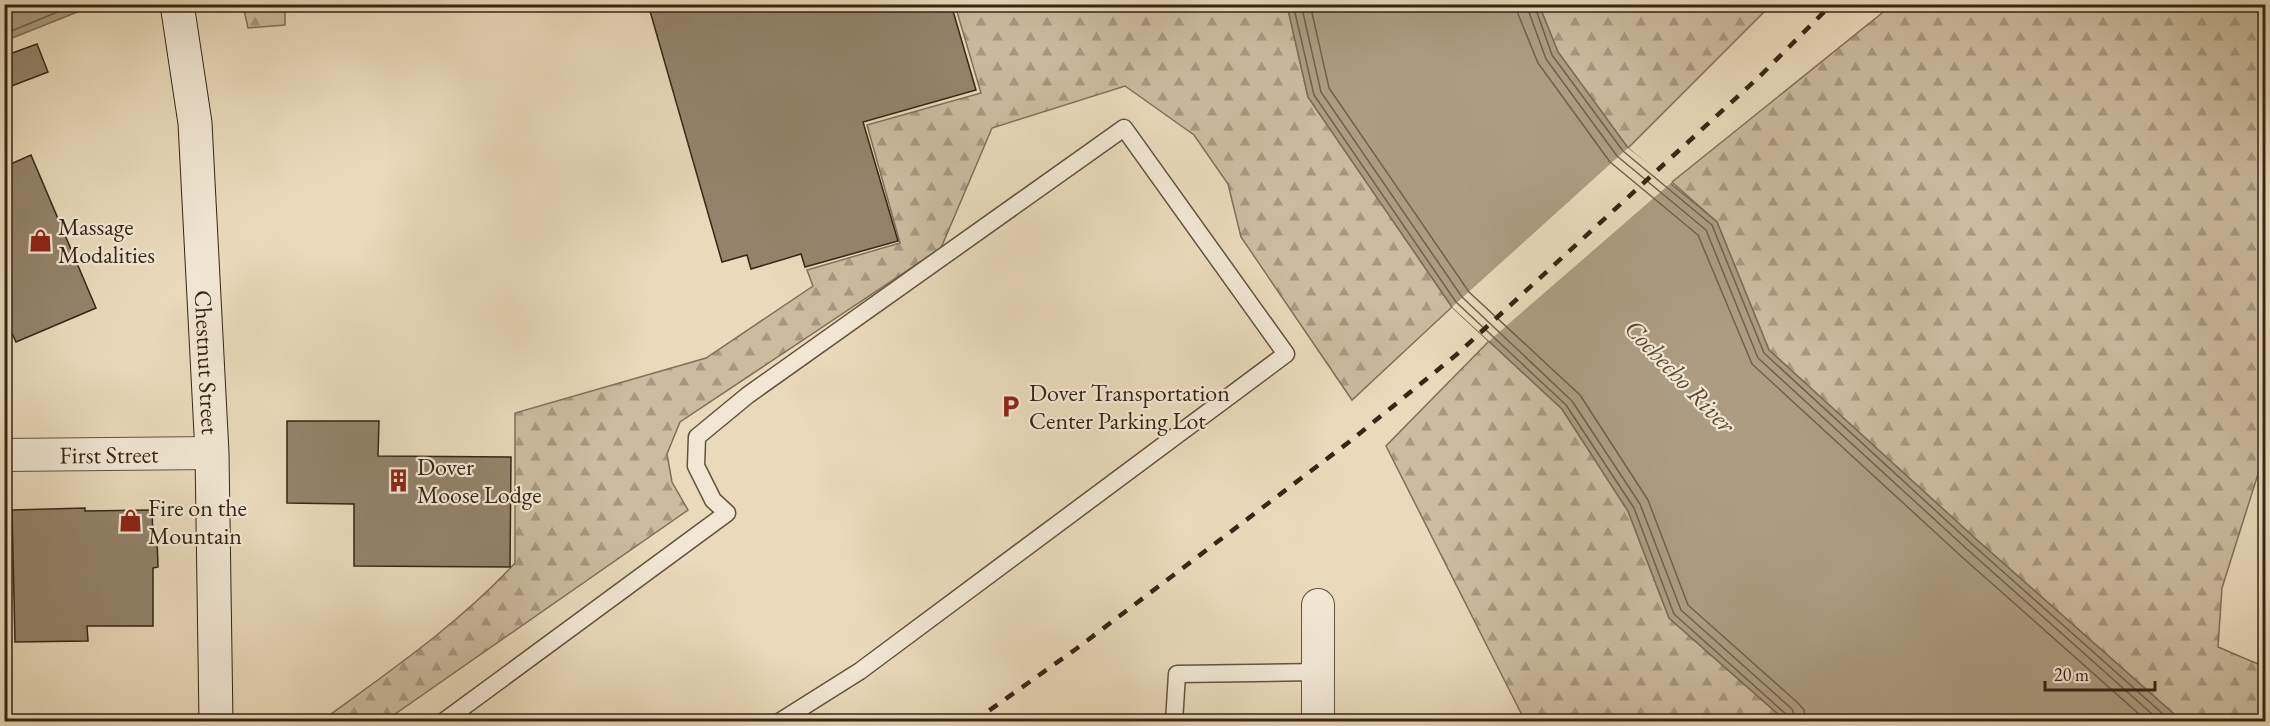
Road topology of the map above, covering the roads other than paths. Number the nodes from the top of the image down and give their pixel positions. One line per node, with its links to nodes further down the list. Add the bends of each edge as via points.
1 (178, 9): 2 (street, Chestnut Street, via 195,123)
2 (212, 453): 3 (street, First Street); 6 (street, Chestnut Street)
3 (4, 455)
4 (1318, 605): 5 (street)
5 (1319, 672): 9 (lane, via 1177,674); 10 (street)
6 (216, 722)
7 (443, 722): 8 (lane, via 727,513 713,500 696,466 697,437 748,395 1124,128 1286,354 860,671)
8 (779, 722)
9 (1174, 722)
10 (1318, 722)

